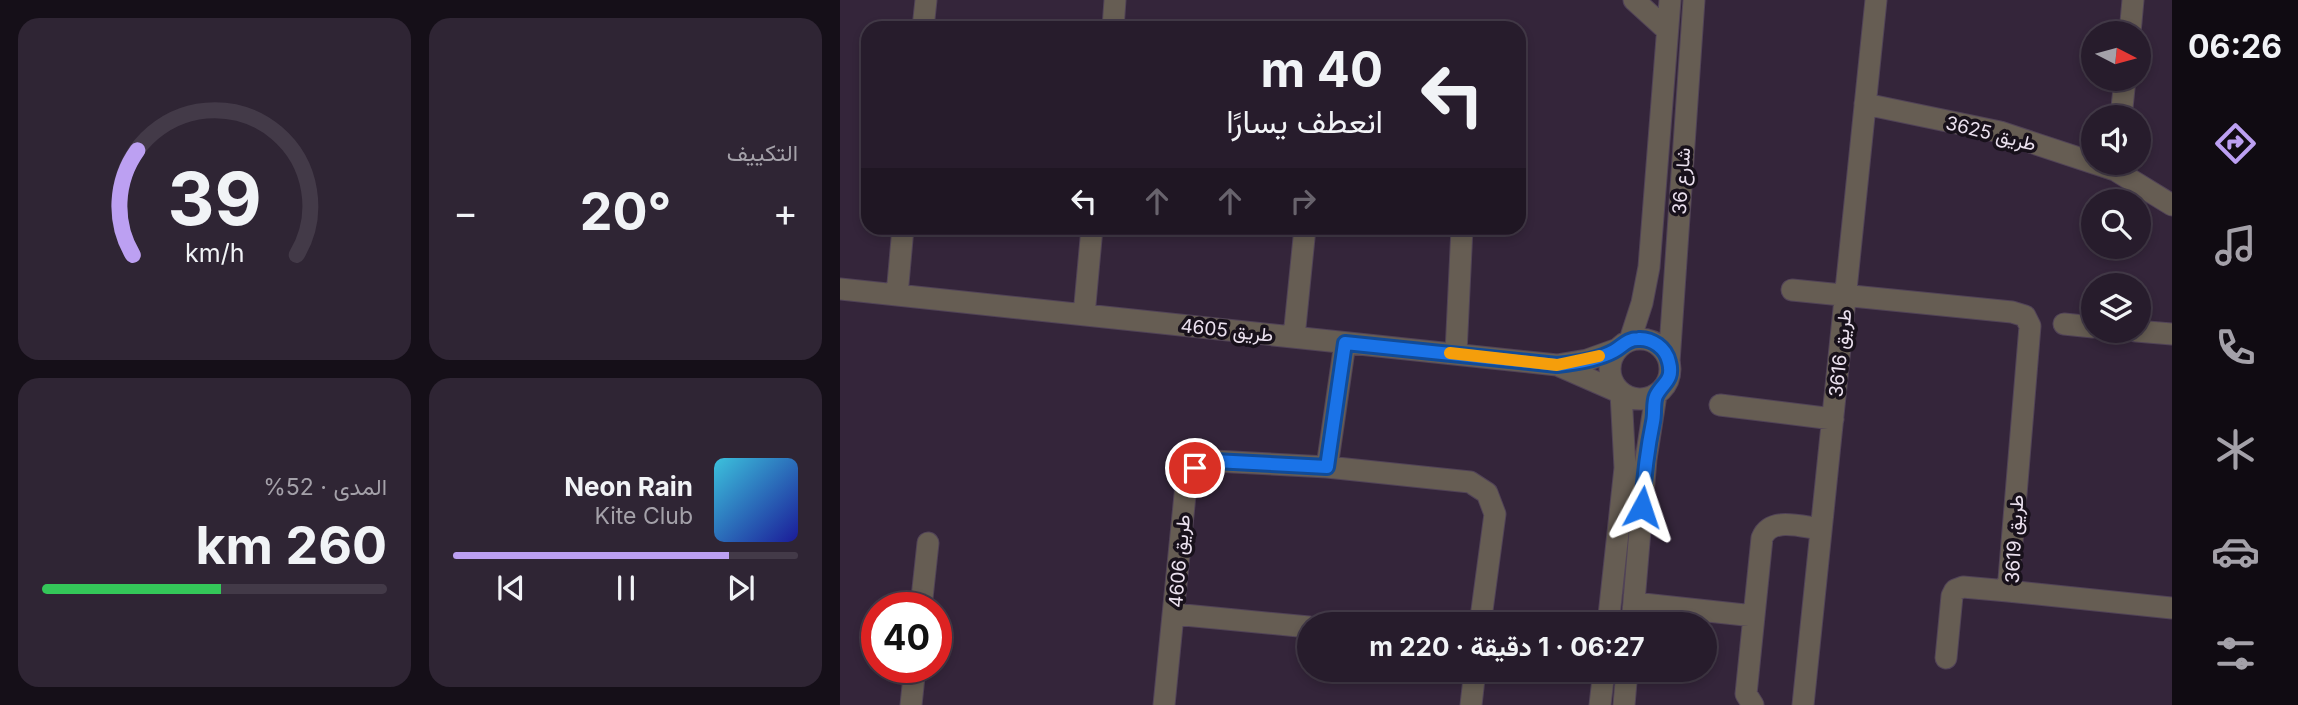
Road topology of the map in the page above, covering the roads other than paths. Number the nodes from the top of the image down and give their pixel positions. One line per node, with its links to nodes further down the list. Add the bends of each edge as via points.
1 (926, 0): 8 (street)
2 (1115, 0): 9 (street)
3 (1634, 0): 11 (street)
4 (1670, 0): 11 (street, شارع 36)
5 (1694, 0): 33 (street, شارع 36)
6 (1875, 0): 12 (street, طريق 3616)
7 (2133, 0): 10 (street)
8 (924, 21)
9 (1114, 21)
10 (2131, 21)
11 (1667, 30): 31 (street, شارع 36, via 1649,267 1642,303)
12 (1865, 104): 13 (street, طريق 3625, via 2000,132); 23 (street, طريق 3616)
13 (2081, 156)
14 (2128, 175): 15 (street, طريق 3625)
15 (2172, 205)
16 (903, 235): 22 (street)
17 (1091, 235): 24 (street)
18 (1304, 235): 29 (street)
19 (1462, 235): 32 (street)
20 (840, 289): 22 (street, طريق 4605)
21 (1792, 290): 23 (street)
22 (897, 295): 24 (street, طريق 4605)
23 (1846, 296): 38 (street, طريق 3616); 42 (street, طريق 3619, via 2025,316 2030,326)
24 (1084, 315): 29 (street, طريق 4605)
25 (2064, 324): 26 (street)
26 (2081, 326)
27 (2151, 332): 28 (street)
28 (2172, 334)
29 (1294, 337): 30 (street, طريق 4605)
30 (1345, 343): 32 (street, طريق 4605); 39 (street)
31 (1623, 345): 33 (street, via 1650,340 1659,345); 34 (street, طريق 4605, via 1587,360); 35 (street, via 1610,361 1609,373)
32 (1456, 353): 34 (street, طريق 4605)
33 (1669, 362): 36 (street, via 1668,380)
34 (1557, 365): 35 (street, طريق 4605)
35 (1620, 393): 36 (street, via 1638,400); 46 (street, via 1625,468)
36 (1656, 395): 47 (street)
37 (1720, 405): 38 (street)
38 (1833, 419): 40 (street, طريق 3616)
39 (1327, 467): 45 (street, طريق 4606, via 1470,482 1487,492 1495,514); 48 (street, طريق 4606, via 1214,461 1195,468 1186,485)
40 (1821, 529): 50 (street, via 1777,524 1764,533); 63 (street, طريق 3616)
41 (928, 543): 43 (street)
42 (2008, 591): 44 (street, طريق 3619); 52 (street, via 1955,590)
43 (923, 592)
44 (2172, 608)
45 (1482, 612)
46 (1609, 612)
47 (1633, 612)
48 (1174, 614): 51 (street); 58 (street, طريق 4606)
49 (1717, 615): 50 (street)
50 (1754, 616): 62 (street, via 1746,694)
51 (1297, 626)
52 (1946, 658)
53 (1474, 682): 59 (street)
54 (1603, 682): 60 (street)
55 (1626, 682): 61 (street)
56 (913, 683): 57 (street)
57 (911, 705)
58 (1164, 705)
59 (1471, 705)
60 (1600, 705)
61 (1624, 705)
62 (1752, 705)
63 (1803, 705)

